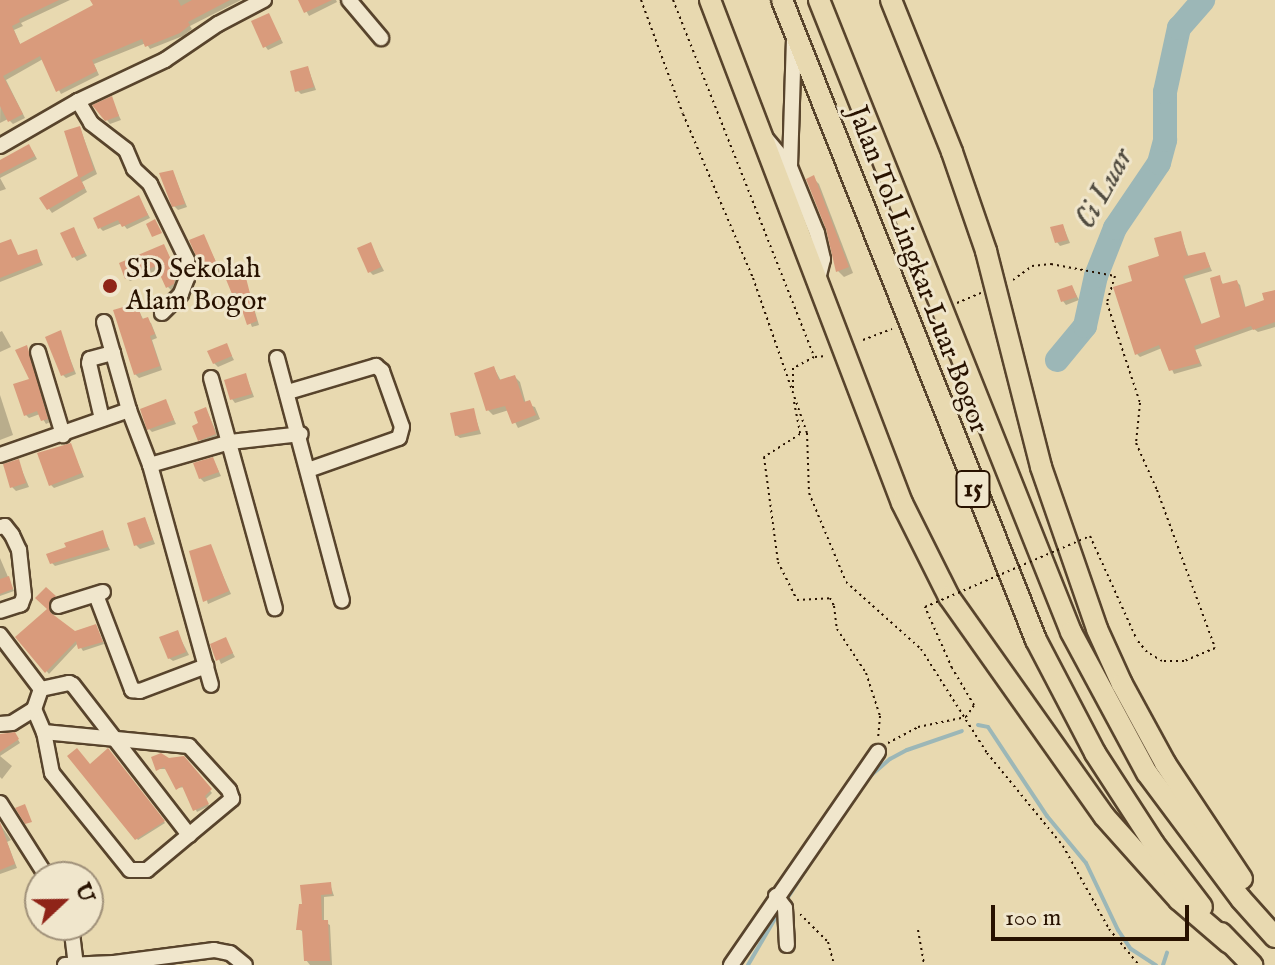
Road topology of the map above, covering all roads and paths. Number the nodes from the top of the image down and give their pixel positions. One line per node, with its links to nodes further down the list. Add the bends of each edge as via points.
1 (264, 0): 11 (street, via 165,60)
2 (349, 0): 10 (street)
3 (641, 0): 30 (path, via 753,278)
4 (673, 0): 26 (path)
5 (710, 0): 12 (highway)
6 (782, 0): 9 (highway, Jalan Tol Lingkar Luar Bogor / 15)
7 (819, 0): 59 (highway, Jalan Tol Lingkar Luar Bogor / 15, via 1071,632 1147,773)
8 (891, 0): 57 (highway, via 986,251 1041,467 1097,629 1165,763)
9 (795, 32): 14 (street); 61 (highway, Jalan Tol Lingkar Luar Bogor / 15, via 1036,640 1095,753 1154,844)
10 (381, 38)
11 (78, 101): 13 (street); 19 (street, via 86,118 126,150 134,169 150,184 187,260 181,294)
12 (758, 130): 14 (street); 16 (highway)
13 (0, 146)
14 (790, 167): 16 (street, via 823,259)
15 (1013, 280): 48 (path, bridge, via 1032,266 1051,264 1115,276 1107,303 1140,403 1136,443 1215,648 1184,661 1162,661 1147,652 1090,536 925,607 974,705)
16 (817, 283): 61 (highway, via 902,503 949,597 1104,816 1179,900)
17 (981, 293): 18 (path)
18 (956, 303)
19 (162, 313)
20 (104, 322): 24 (street)
21 (892, 329): 22 (path)
22 (863, 340)
23 (38, 352): 34 (street)
24 (113, 353): 31 (street); 32 (street, via 89,363)
25 (826, 356): 26 (path)
26 (814, 357): 30 (path, via 793,368)
27 (277, 358): 29 (street)
28 (211, 378): 35 (street)
29 (288, 392): 33 (street); 38 (street, via 376,366 402,427 399,438)
30 (793, 396): 48 (path, via 807,433 809,493 846,582 921,649); 52 (path, via 800,434 764,457 778,562 797,600 830,598 837,629 866,673 880,716)
31 (129, 410): 32 (street); 37 (street)
32 (102, 419): 34 (street)
33 (301, 434): 35 (street); 38 (street)
34 (63, 435): 36 (street)
35 (230, 442): 37 (street); 42 (street)
36 (0, 455)
37 (150, 465): 45 (street)
38 (308, 470): 40 (street)
39 (2, 522): 43 (street, via 22,562 24,596 21,604)
40 (342, 600)
41 (58, 606): 45 (street, via 100,594 132,690)
42 (275, 608)
43 (0, 611)
44 (0, 635): 47 (street)
45 (206, 666): 46 (street)
46 (211, 685)
47 (41, 689): 49 (street); 51 (street, via 71,684)
48 (966, 717): 52 (path, via 918,727); 68 (path, via 987,753 1063,846 1109,929)
49 (17, 718): 50 (street)
50 (44, 732): 51 (street); 54 (street, via 52,773 134,872 147,870)
51 (114, 741): 54 (street); 54 (street, via 189,746 229,790 230,803)
52 (878, 752): 56 (street)
53 (0, 803): 55 (street)
54 (189, 835)
55 (37, 861)
56 (780, 902): 62 (street); 65 (street); 66 (path, via 828,942)
57 (1275, 925)
58 (918, 930): 67 (path)
59 (1275, 937)
60 (71, 941): 63 (street)
61 (1229, 943): 69 (highway, Jalan Tol Lingkar Luar Bogor / 15)
62 (787, 945)
63 (70, 964): 64 (street, via 214,950 230,953)
64 (245, 965)
65 (731, 965)
66 (834, 965)
67 (924, 965)
68 (1139, 965)
69 (1252, 965)

